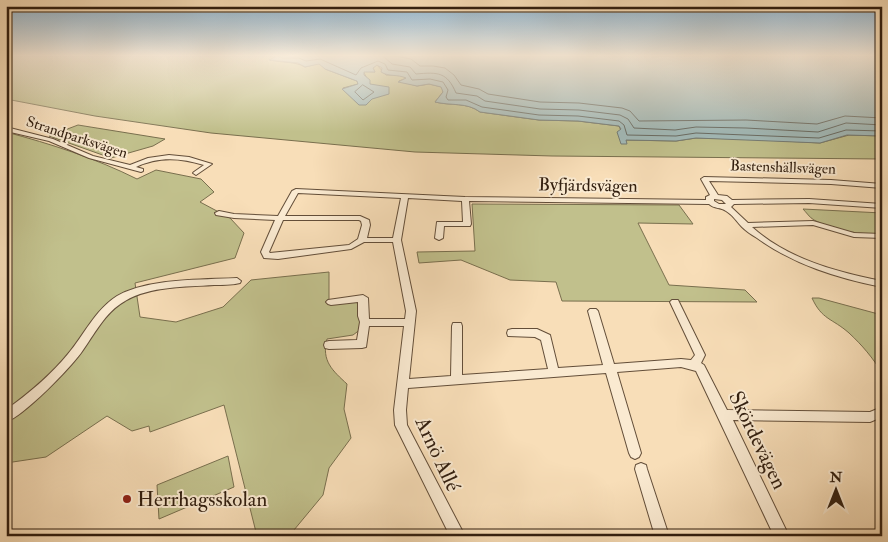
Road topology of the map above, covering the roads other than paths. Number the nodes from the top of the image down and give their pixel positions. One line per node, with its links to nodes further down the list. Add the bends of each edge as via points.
1 (6, 129): 2 (street, Strandparksvägen, via 51,140 90,156)
2 (131, 167): 3 (street, Strandparksvägen); 4 (street, via 142,160 166,155 209,164)
3 (141, 170)
4 (196, 173)
5 (882, 186): 8 (street, Bastenshällsvägen, via 704,179)
6 (405, 197): 7 (street, Byfjärdsvägen); 13 (street, Byfjärdsvägen, via 296,191); 18 (street, Arnö Allé)
7 (465, 199): 8 (street, Byfjärdsvägen); 16 (street, via 467,224 440,224)
8 (713, 199): 10 (street, Byfjärdsvägen, via 717,206)
9 (797, 202): 10 (street, Byfjärdsvägen); 11 (street, Byfjärdsvägen)
10 (728, 205): 14 (street)
11 (882, 207)
12 (219, 213): 13 (street)
13 (280, 218): 17 (street, via 360,218 366,225); 17 (street, via 265,252 267,256 351,247)
14 (744, 225): 15 (street, via 813,223 854,235); 20 (street, via 766,242 800,260 842,275)
15 (882, 236)
16 (439, 238)
17 (362, 240): 18 (street)
18 (397, 240): 25 (street, Arnö Allé, via 411,311)
19 (237, 280): 36 (street, via 148,289 129,294 98,320 45,385)
20 (882, 284)
21 (331, 302): 24 (street, via 362,298)
22 (675, 302): 29 (street, via 700,355)
23 (593, 311): 30 (street)
24 (365, 322): 25 (street); 28 (street, via 362,344)
25 (410, 323): 33 (street, Arnö Allé)
26 (457, 326): 32 (street)
27 (512, 333): 31 (street, via 537,334 546,338)
28 (329, 345)
29 (694, 364): 30 (street); 35 (street, Skördevägen, via 700,368)
30 (610, 369): 31 (street); 37 (street)
31 (554, 373): 32 (street)
32 (456, 379): 33 (street)
33 (403, 384): 39 (street, Arnö Allé, via 401,425)
34 (882, 412): 35 (street, via 870,416)
35 (724, 415): 41 (street, Skördevägen)
36 (6, 417)
37 (635, 453)
38 (640, 469): 40 (street)
39 (458, 536)
40 (662, 536)
41 (782, 536)

